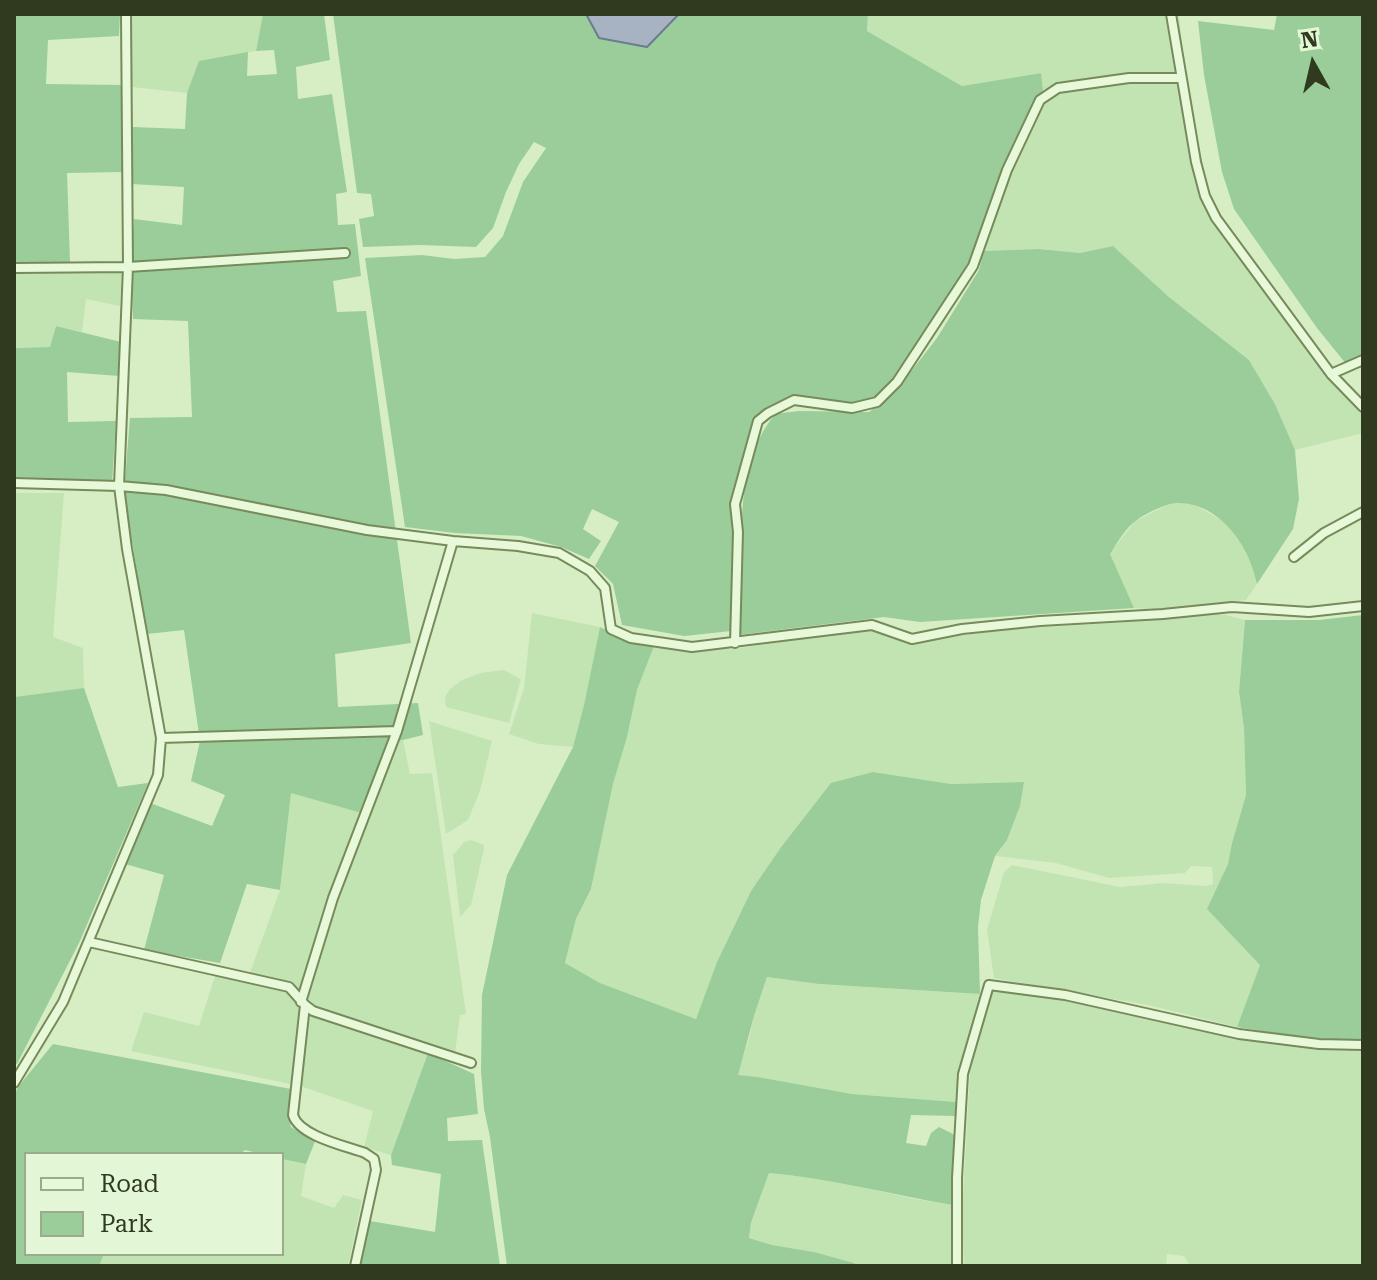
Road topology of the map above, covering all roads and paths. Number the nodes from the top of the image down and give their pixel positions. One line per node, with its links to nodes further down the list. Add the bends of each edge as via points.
1 (126, 14): 5 (street)
2 (1171, 14): 3 (street)
3 (1181, 78): 8 (street, via 1196,162 1216,218); 16 (street, via 1129,78 1058,88 1040,100 1007,170 973,266 897,382 877,402 852,408 794,400 758,421 735,504)
4 (345, 253): 5 (street)
5 (128, 267): 6 (street); 11 (street)
6 (14, 268)
7 (1363, 360): 8 (street)
8 (1331, 374): 9 (street)
9 (1363, 407)
10 (14, 483): 11 (street)
11 (119, 486): 13 (street); 18 (street)
12 (1363, 512): 14 (street)
13 (453, 541): 16 (street, via 559,553 590,571 605,588 611,629 631,638 692,647); 17 (street)
14 (1294, 557)
15 (1363, 606): 16 (street, via 1309,612 1232,607 1040,621 912,639 872,625)
16 (735, 643)
17 (397, 731): 18 (street); 20 (street, via 333,898)
18 (161, 738): 19 (street, via 158,775)
19 (89, 942): 20 (street, via 289,987); 23 (street, via 63,1002)
20 (303, 1003): 22 (street, via 313,1011); 25 (street, via 295,1123 374,1159)
21 (1363, 1045): 26 (street, via 1239,1034 1065,995 989,985 963,1074)
22 (471, 1063)
23 (17, 1070): 24 (street)
24 (14, 1083)
25 (355, 1266)
26 (957, 1266)

